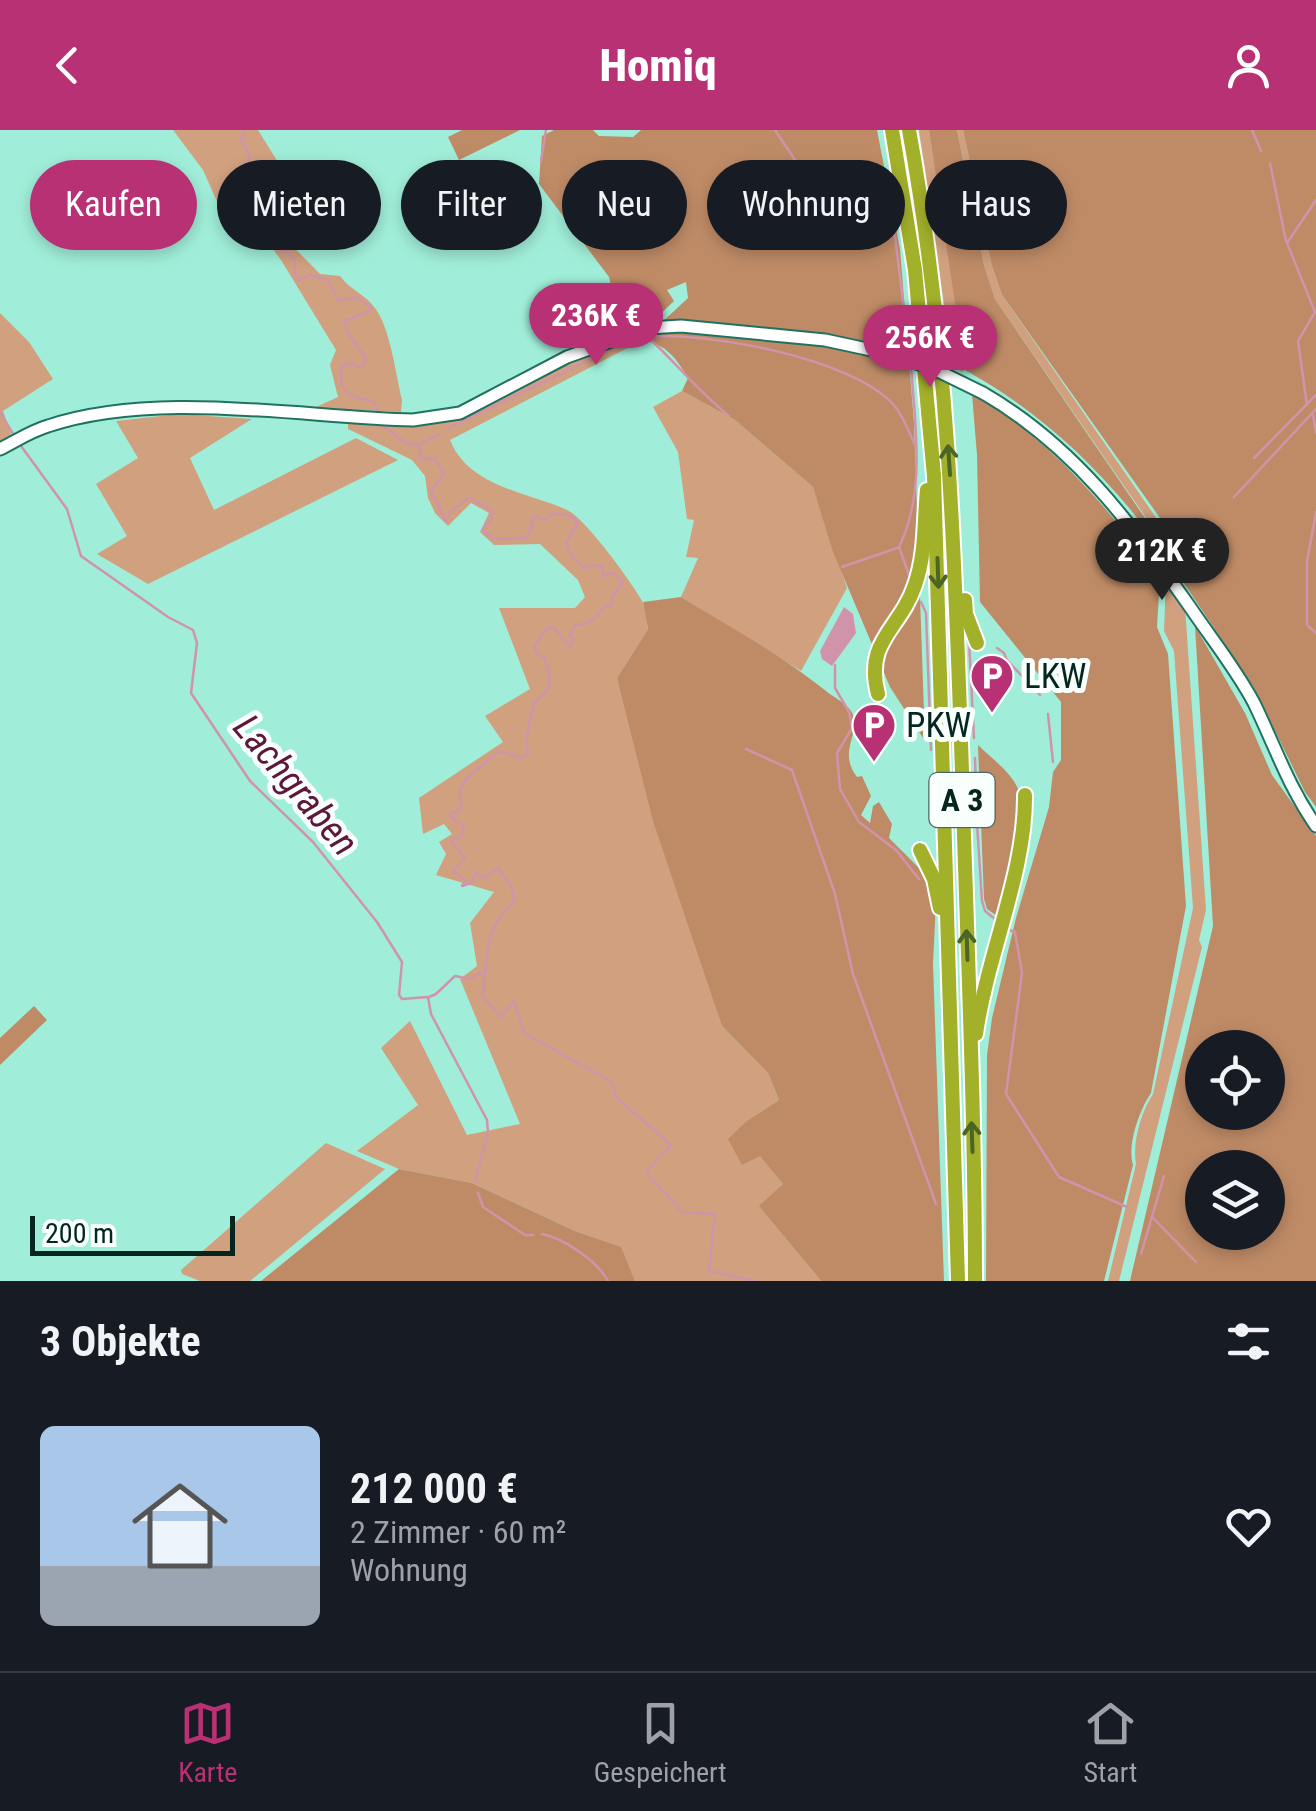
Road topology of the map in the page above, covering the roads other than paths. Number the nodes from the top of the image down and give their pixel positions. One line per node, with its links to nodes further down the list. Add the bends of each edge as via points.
1 (892, 130): 4 (highway, A 3, via 915,270)
2 (909, 130): 5 (highway, A 3, one-way to 2, via 941,350)
3 (0, 449): 9 (street, bridge, via 60,422 130,410 422,420 454,415 567,357 643,329 681,326 825,340 890,354 983,393 1052,440 1108,496 1254,702 1293,793)
4 (934, 476): 7 (highway, via 926,490 917,580 874,662); 11 (highway, A 3, one-way to 11)
5 (955, 557): 6 (highway, via 963,568); 12 (highway, A 3, one-way to 5)
6 (976, 643)
7 (878, 694)
8 (1025, 794): 12 (highway, via 1025,828)
9 (1316, 826)
10 (920, 850): 11 (highway, via 934,879)
11 (949, 946): 13 (highway, A 3)
12 (970, 1042): 14 (highway, A 3, one-way to 12)
13 (958, 1281)
14 (975, 1281)

